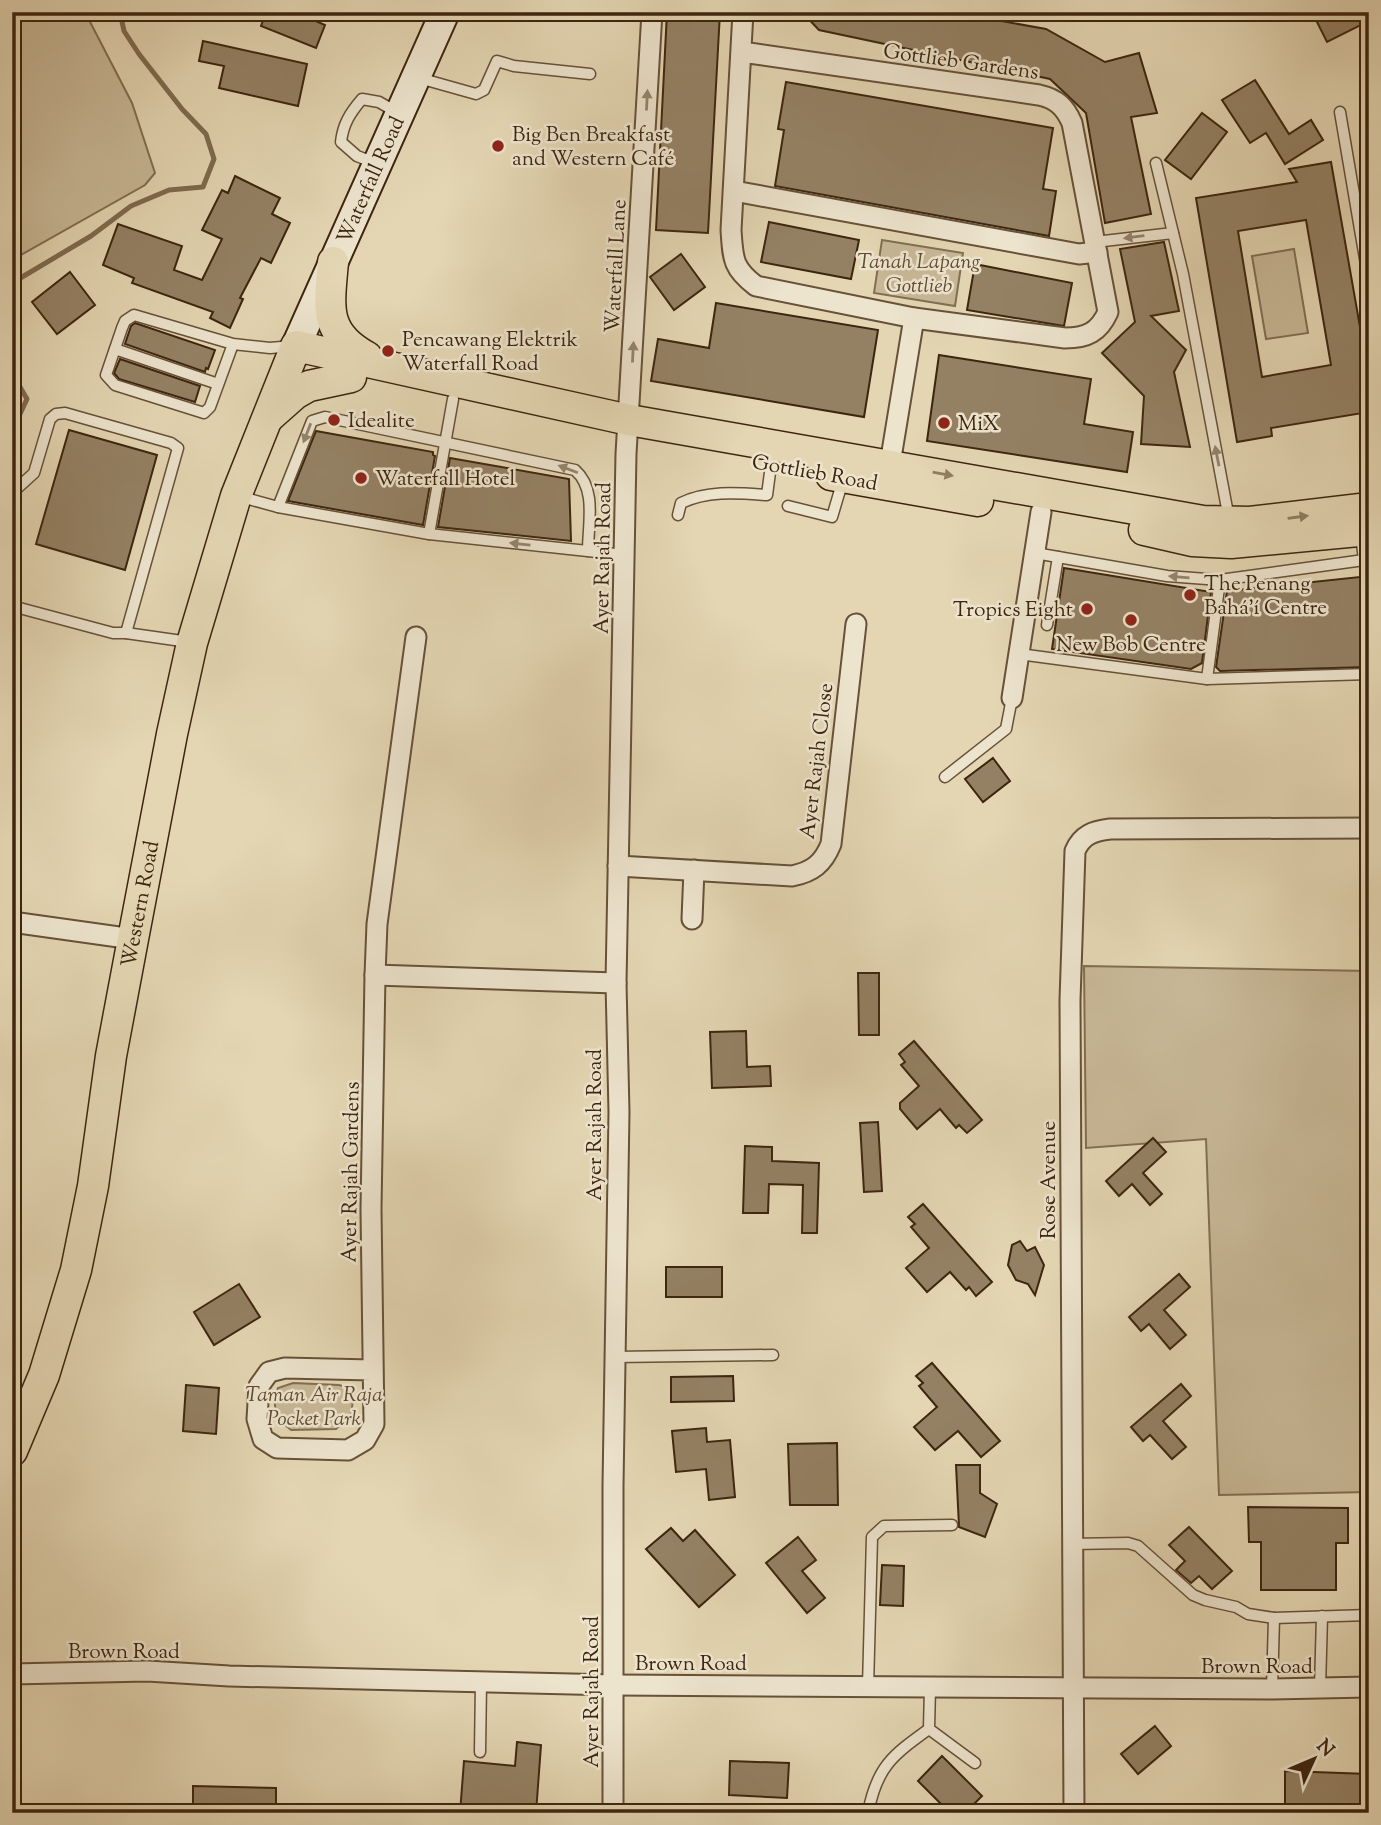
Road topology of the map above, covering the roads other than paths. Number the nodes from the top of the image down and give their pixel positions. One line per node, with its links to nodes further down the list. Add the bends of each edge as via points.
1 (444, 12): 6 (street, Waterfall Road)
2 (652, 12): 25 (street, Waterfall Lane, one-way to 2)
3 (743, 12): 4 (street, Gottlieb Gardens)
4 (742, 52): 11 (street, Gottlieb Gardens); 13 (street, Gottlieb Gardens, via 1051,98 1062,105 1072,123)
5 (590, 74): 6 (lane, via 497,61 484,90 476,94)
6 (416, 77): 7 (street, Waterfall Road)
7 (398, 113): 10 (street, Waterfall Road); 10 (lane, via 362,99 349,114 341,142 357,156)
8 (1340, 113): 15 (lane)
9 (1156, 163): 12 (lane)
10 (377, 164): 14 (street, Waterfall Road)
11 (734, 191): 13 (street, via 1079,254); 16 (street, Gottlieb Gardens, via 733,257 741,275 756,286)
12 (1173, 233): 13 (lane, one-way to 13); 37 (lane, one-way to 12)
13 (1096, 247): 16 (street, Gottlieb Gardens, via 1108,312 1090,335 1065,338)
14 (333, 262): 19 (street, Waterfall Road); 20 (main road, via 330,300 335,329 352,349)
15 (1369, 282)
16 (914, 318): 28 (street)
17 (233, 344): 18 (lane, via 134,315 125,321); 19 (lane); 22 (lane)
18 (115, 349): 22 (lane); 22 (lane, via 106,375 115,384 204,412)
19 (285, 352): 20 (main road, Gottlieb Road); 21 (main road, Gottlieb Road); 24 (main road, Western Road)
20 (383, 365): 25 (main road, Gottlieb Road)
21 (351, 377): 23 (main road, Gottlieb Road); 24 (main road, via 309,386)
22 (218, 384)
23 (453, 399): 25 (main road, Gottlieb Road); 26 (lane)
24 (267, 419): 31 (main road, Western Road)
25 (628, 429): 27 (main road, Gottlieb Road); 28 (main road, Gottlieb Road); 41 (street, Ayer Rajah Road)
26 (445, 441): 34 (lane, one-way to 34, via 315,418); 38 (lane); 39 (lane, one-way to 26, via 589,491 575,470)
27 (771, 465): 29 (main road, Gottlieb Road); 35 (lane, via 767,495 697,495 681,503)
28 (888, 475): 29 (main road, Gottlieb Road); 32 (main road, Gottlieb Road)
29 (844, 478): 33 (lane, via 832,517)
30 (12, 494): 48 (lane, via 34,473 50,419 56,414 178,448)
31 (236, 496): 34 (lane); 50 (main road, Western Road)
32 (1043, 502): 37 (main road, Gottlieb Road, via 1192,541); 40 (street)
33 (788, 506)
34 (278, 507): 38 (lane)
35 (678, 515)
36 (1366, 523): 37 (main road, Gottlieb Road); 43 (lane)
37 (1231, 533)
38 (429, 534): 39 (lane, one-way to 38)
39 (587, 551): 41 (lane)
40 (1035, 553): 42 (lane); 51 (street)
41 (625, 555): 57 (street, Ayer Rajah Road)
42 (1058, 557): 44 (lane, one-way to 42); 47 (lane)
43 (1366, 560): 44 (lane)
44 (1220, 580): 53 (lane)
45 (12, 606): 48 (lane)
46 (856, 624): 58 (street, Ayer Rajah Close, via 826,856 808,873 792,876)
47 (1047, 625)
48 (126, 633): 50 (lane)
49 (416, 636): 62 (street, Ayer Rajah Gardens)
50 (192, 643): 61 (main road, Western Road)
51 (1019, 654): 53 (lane); 54 (street)
52 (1369, 674): 53 (lane)
53 (1207, 679)
54 (1012, 698): 55 (lane, via 1006,729)
55 (945, 778)
56 (1369, 828): 69 (street, Rose Avenue, via 1110,829 1086,835 1075,851 1070,1000)
57 (618, 866): 58 (street, Ayer Rajah Close); 63 (street, Ayer Rajah Road)
58 (694, 870): 59 (street)
59 (692, 919)
60 (12, 922): 61 (street)
61 (132, 939): 67 (main road, Western Road, via 76,1270 44,1375)
62 (374, 975): 63 (street); 66 (street, Ayer Rajah Gardens)
63 (616, 983): 65 (street, Ayer Rajah Road, via 619,1112)
64 (773, 1355): 65 (lane)
65 (614, 1357): 75 (street, Ayer Rajah Road)
66 (372, 1370): 66 (street, Ayer Rajah Gardens, via 285,1368 269,1372 259,1386 257,1419 263,1439 278,1448 348,1450 365,1440 374,1424)
67 (12, 1451)
68 (952, 1525): 76 (lane, via 884,1526 872,1537)
69 (1072, 1544): 72 (lane, via 1138,1546 1193,1595); 79 (street, Rose Avenue)
70 (1369, 1615): 71 (lane)
71 (1322, 1616): 72 (lane); 80 (lane)
72 (1273, 1618): 81 (lane)
73 (12, 1674): 74 (street, Brown Road, via 147,1671)
74 (481, 1682): 75 (street, Brown Road); 83 (lane)
75 (614, 1685): 76 (street, Brown Road); 85 (street, Ayer Rajah Road)
76 (868, 1687): 77 (street, Brown Road)
77 (930, 1687): 79 (street, Brown Road); 82 (lane)
78 (1369, 1687): 80 (street, Brown Road)
79 (1073, 1688): 81 (street, Brown Road); 87 (street, Rose Avenue)
80 (1320, 1688): 81 (street, Brown Road)
81 (1272, 1689)
82 (929, 1728): 84 (lane); 86 (lane, via 894,1754 880,1774)
83 (480, 1752)
84 (975, 1763)
85 (613, 1813)
86 (868, 1813)
87 (1074, 1813)

